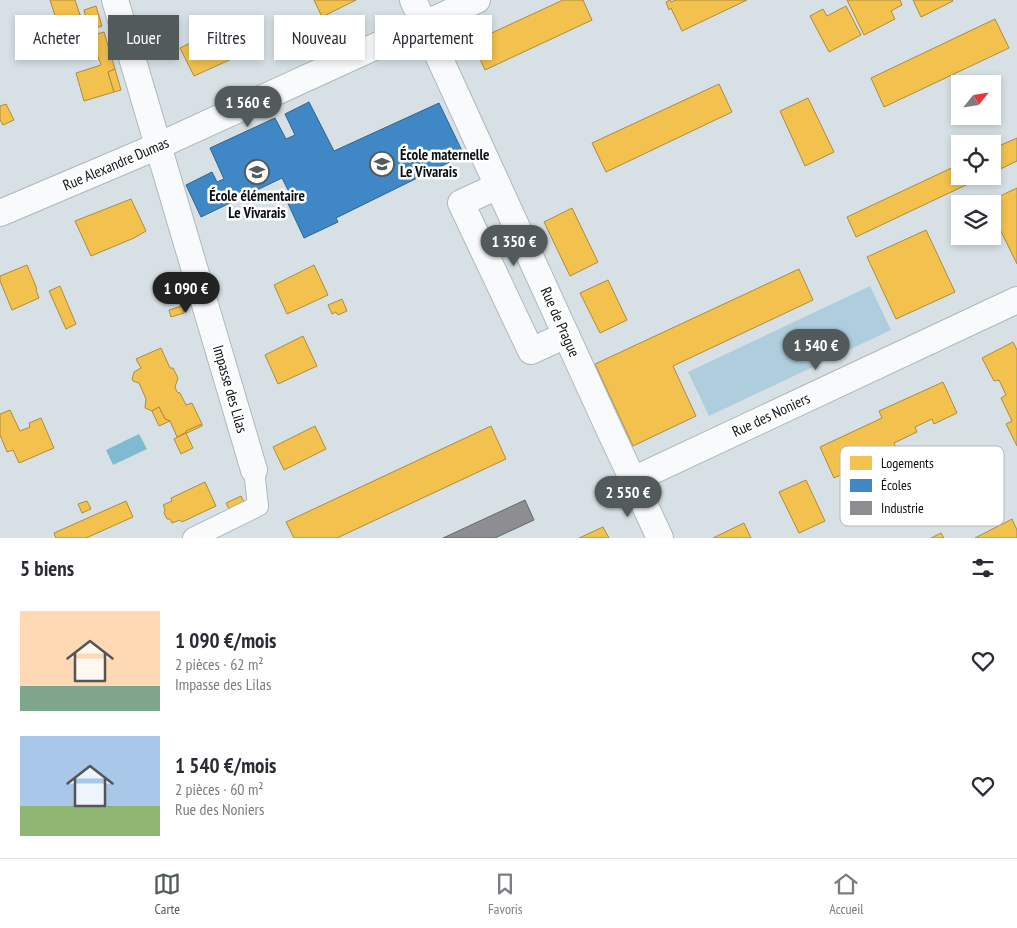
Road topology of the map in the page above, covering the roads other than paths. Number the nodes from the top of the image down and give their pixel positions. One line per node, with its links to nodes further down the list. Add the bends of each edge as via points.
1 (115, 0): 8 (street, Impasse des Lilas)
2 (413, 0): 4 (street, Rue de Prague)
3 (477, 0): 5 (street, Rue Alexandre Dumas)
4 (420, 15)
5 (444, 15)
6 (375, 46): 8 (street, Rue Alexandre Dumas)
7 (440, 60): 9 (street, Rue de Prague)
8 (158, 146): 10 (street, Rue Alexandre Dumas); 13 (street, Impasse des Lilas)
9 (498, 186): 12 (street, Rue de Prague); 12 (street, via 461,204 531,351)
10 (0, 213)
11 (1017, 300): 14 (street, Rue des Noniers)
12 (566, 335): 14 (street, Rue de Prague)
13 (254, 470): 15 (street, Impasse des Lilas, via 258,506)
14 (633, 480): 16 (street, Rue de Prague)
15 (193, 538)
16 (660, 538)

